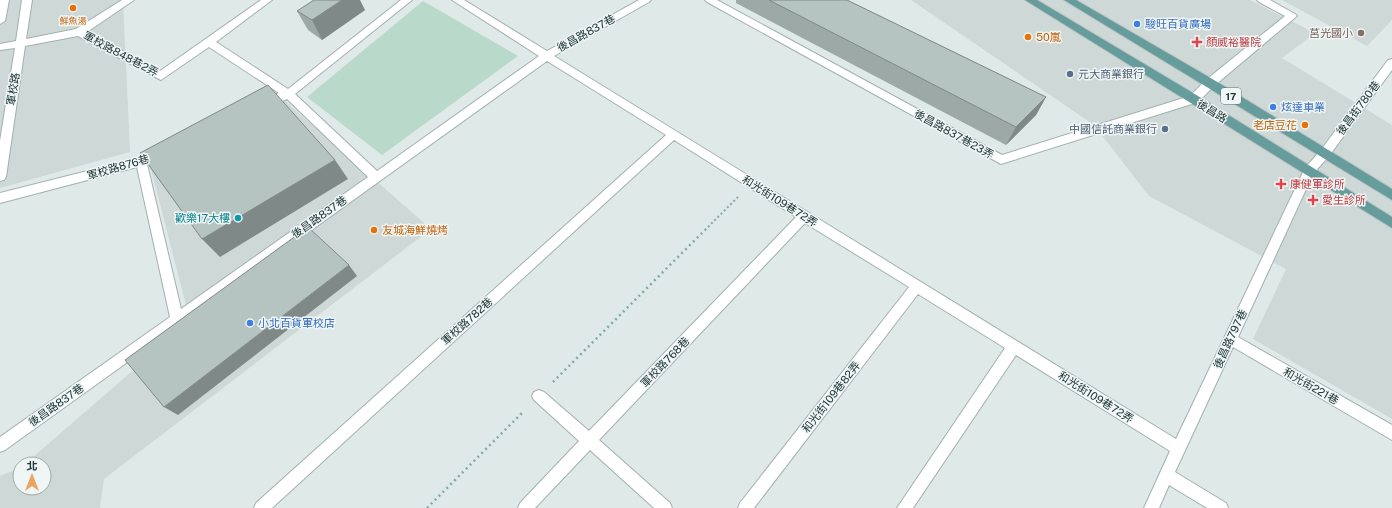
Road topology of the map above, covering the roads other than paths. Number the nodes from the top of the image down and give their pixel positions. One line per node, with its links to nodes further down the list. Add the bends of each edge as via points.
1 (4, 0): 12 (street)
2 (27, 0): 15 (street, 軍校路)
3 (129, 0): 13 (street)
4 (267, 0): 14 (street, 軍校路848巷2弄)
5 (407, 0): 21 (street)
6 (457, 0): 17 (street)
7 (646, 0): 17 (street, 後昌路837巷)
8 (710, 0): 22 (street, 後昌路837巷23弄, via 1001,160)
9 (1030, 0): 22 (main road, 後昌路 / 17)
10 (1069, 0): 20 (main road, 後昌路 / 17)
11 (1262, 0): 20 (street, 後昌路837巷23弄, via 1292,16)
12 (0, 21)
13 (79, 32): 14 (street, 軍校路848巷2弄, via 161,76); 15 (street, 軍校路848巷2弄)
14 (210, 42): 21 (street)
15 (20, 43): 16 (street, 軍校路848巷2弄); 29 (street, 軍校路)
16 (0, 48)
17 (546, 56): 24 (street, 和光街109巷72弄); 30 (street, 後昌路837巷)
18 (1392, 63): 19 (street, 後昌街780巷)
19 (1388, 75): 26 (street, 後昌街780巷)
20 (1210, 83): 22 (street, 後昌路837巷23弄); 26 (main road, 後昌路 / 17)
21 (288, 94): 23 (street); 30 (street)
22 (1194, 99): 28 (main road, 後昌路 / 17)
23 (253, 110)
24 (673, 135): 33 (street, 和光街109巷72弄); 45 (street, 軍校路782巷)
25 (169, 149): 27 (street, 軍校路876巷)
26 (1325, 154): 28 (street, 後昌街780巷); 31 (main road, 後昌路 / 17)
27 (141, 162): 32 (street, 軍校路876巷); 36 (street)
28 (1309, 171): 34 (main road, 後昌路 / 17); 37 (street, 後昌路797巷)
29 (0, 177)
30 (376, 177): 36 (street, 後昌路837巷)
31 (1392, 195)
32 (0, 198)
33 (804, 216): 35 (street, 和光街109巷72弄); 41 (street, 軍校路768巷)
34 (1392, 223)
35 (917, 286): 38 (street, 和光街109巷72弄); 48 (street, 和光街109巷82弄)
36 (177, 319): 42 (street, 後昌路837巷)
37 (1230, 339): 40 (street, 和光街221巷); 43 (street, 後昌路797巷)
38 (1014, 346): 43 (street, 和光街109巷72弄); 49 (street)
39 (539, 396): 41 (street)
40 (1392, 433)
41 (589, 441): 46 (street, 軍校路768巷); 47 (street)
42 (0, 444)
43 (1179, 448): 44 (street, 後昌路797巷)
44 (1166, 475): 50 (street, 後昌路797巷); 51 (street)
45 (261, 508)
46 (525, 508)
47 (665, 508)
48 (746, 508)
49 (904, 508)
50 (1151, 508)
51 (1221, 508)

